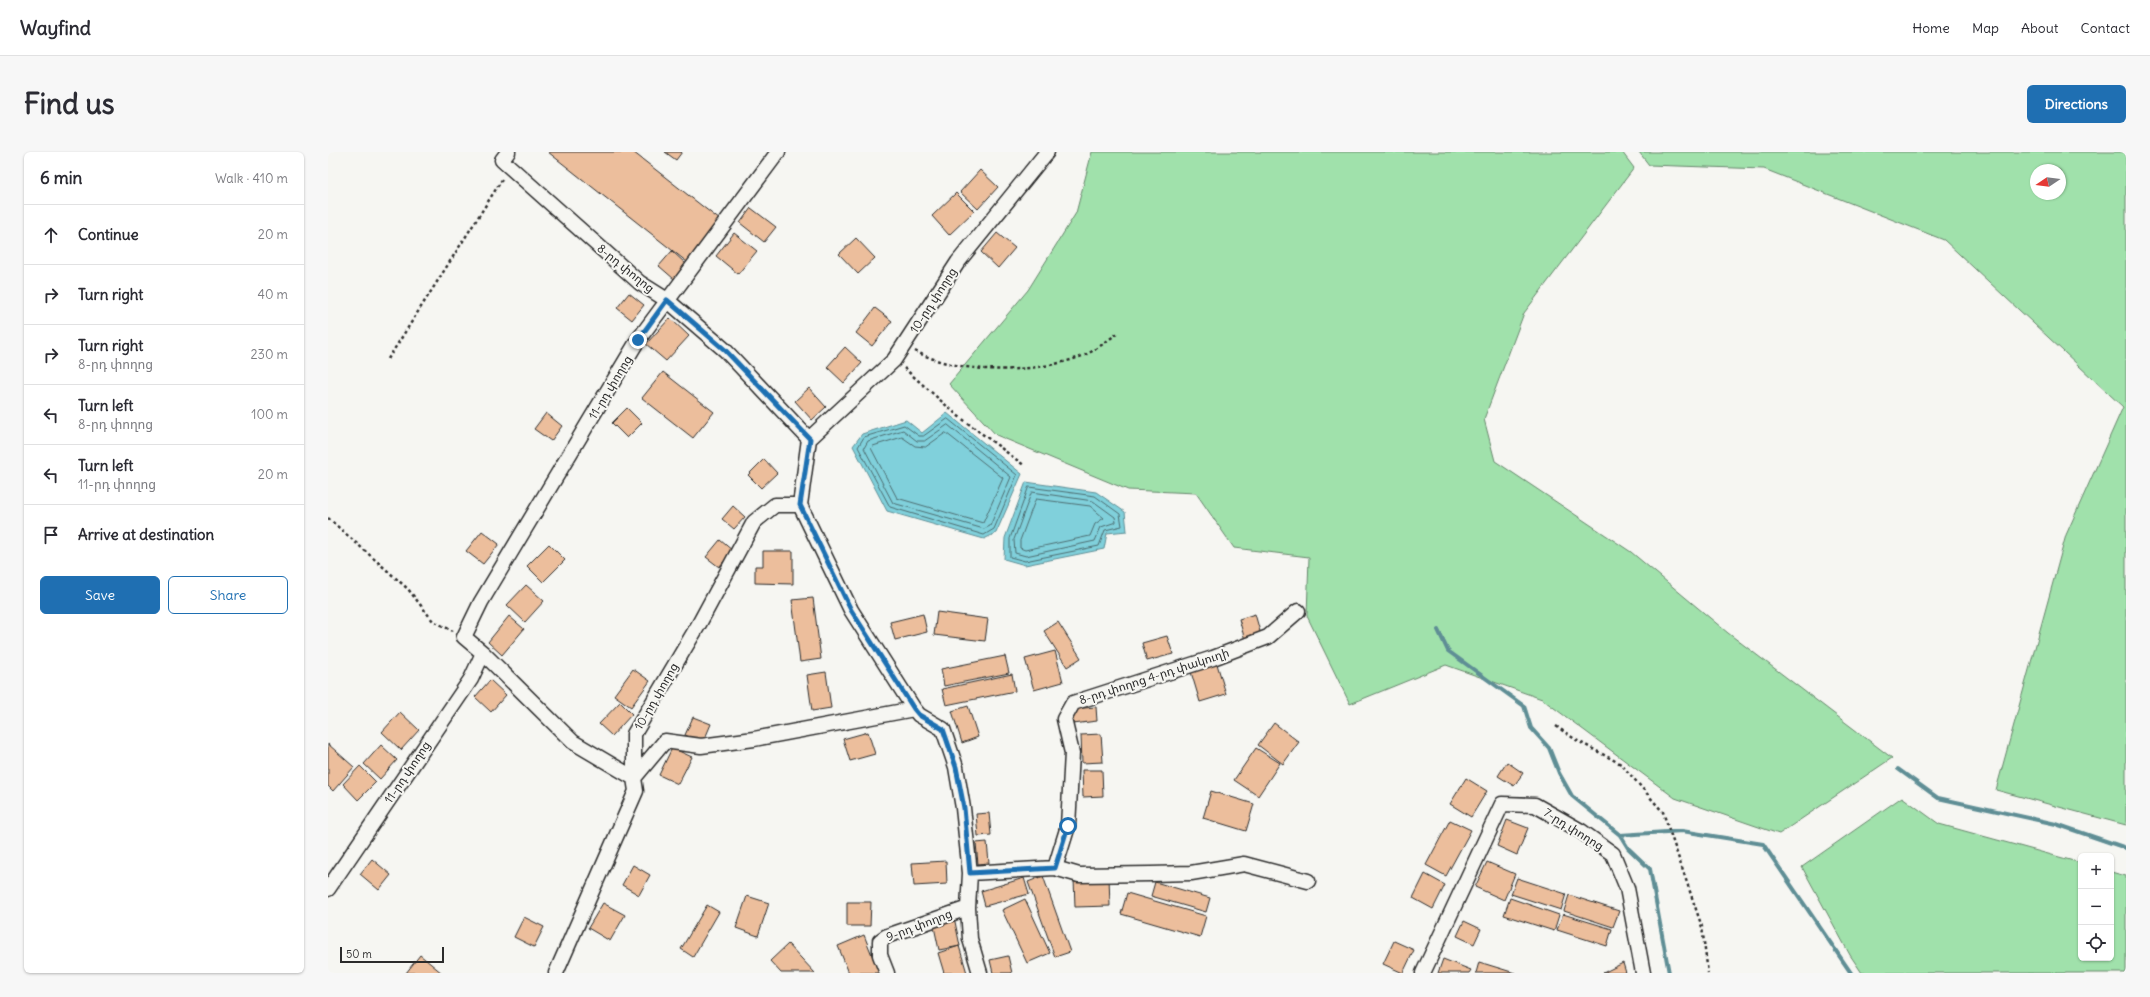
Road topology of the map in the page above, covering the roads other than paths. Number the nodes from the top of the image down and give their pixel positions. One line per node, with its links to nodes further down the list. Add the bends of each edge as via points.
1 (778, 152): 4 (street, 11-րդ փողոց)
2 (1047, 152): 5 (street, 10-րդ փողոց, via 958,262 894,360)
3 (506, 160): 4 (street, 8-րդ փողոց, via 640,283)
4 (667, 300): 5 (street, 8-րդ փողոց, via 725,350); 8 (street, 11-րդ փողոց, via 630,354 481,602 464,637)
5 (810, 439): 6 (street)
6 (800, 505): 9 (street, via 851,610); 10 (street, 10-րդ փողոց, via 775,505 754,522 702,618 634,734)
7 (1298, 611): 11 (street, 8-րդ փողոց 4-րդ փակուղի, via 1268,637 1213,658 1073,703 1064,719 1072,753 1068,826)
8 (483, 652): 10 (street, via 573,742); 14 (street, 11-րդ փողոց, via 470,679)
9 (914, 709): 10 (street, via 754,739 701,746 665,741); 12 (street, via 919,715 943,729 956,767 964,808)
10 (634, 778): 16 (street, 10-րդ փողոց, via 636,791)
11 (1055, 868): 12 (street); 13 (street, via 1080,875 1151,874 1191,873 1244,864)
12 (970, 873): 15 (street)
13 (1308, 881)
14 (328, 889)
15 (968, 908): 17 (street, 9-րդ փողոց, via 887,936 880,941 880,955); 18 (street, via 970,939)
16 (556, 973)
17 (887, 973)
18 (980, 973)
19 (1423, 973): 20 (street, 7-րդ փողոց, via 1502,804 1535,805 1581,831 1613,854 1627,888)
20 (1643, 973)

